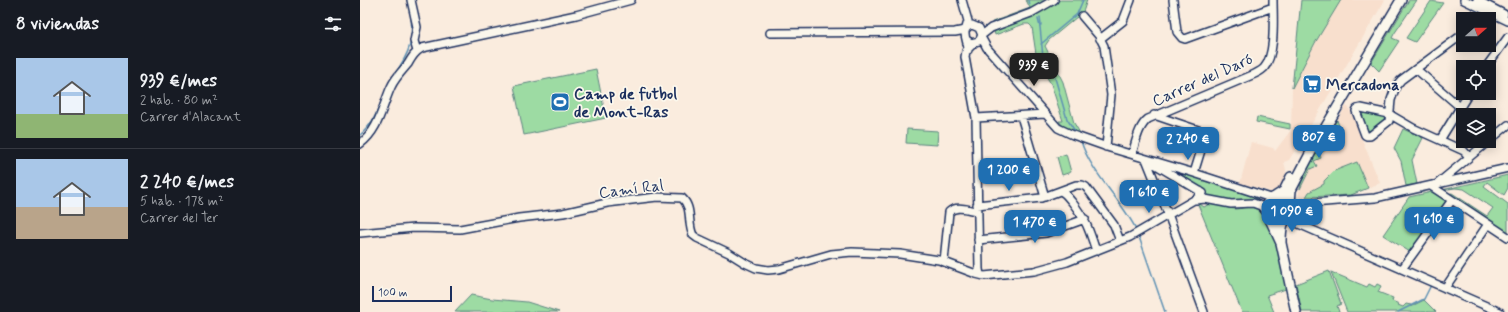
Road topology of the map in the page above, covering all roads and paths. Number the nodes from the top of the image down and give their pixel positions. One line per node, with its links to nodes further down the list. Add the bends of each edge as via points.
1 (411, 0): 29 (street)
2 (628, 0): 29 (street, via 576,15)
3 (962, 0): 14 (street)
4 (1054, 0): 19 (street, via 1031,13)
5 (1131, 0): 26 (street, via 1123,21)
6 (1173, 0): 11 (street, via 1179,35 1182,38 1190,38)
7 (1395, 0): 54 (main road, via 1298,163 1287,186)
8 (1401, 0): 58 (main road, via 1311,152 1291,190)
9 (1464, 0): 12 (street)
10 (1477, 0): 16 (street)
11 (1273, 4): 37 (street, Carrer del Daró, via 1272,45 1264,68)
12 (1489, 12)
13 (1496, 15): 17 (street)
14 (967, 16): 18 (street); 20 (street)
15 (1082, 16): 26 (street)
16 (1508, 16)
17 (1508, 21)
18 (976, 26): 19 (street); 20 (street); 25 (street, via 981,30)
19 (991, 28): 25 (street)
20 (966, 29): 21 (street); 24 (street)
21 (955, 32): 22 (street); 24 (street)
22 (770, 33)
23 (1508, 37): 30 (street)
24 (966, 39): 25 (street); 28 (street)
25 (979, 39): 28 (street); 34 (street)
26 (1100, 39): 42 (street, via 1104,46 1111,95)
27 (1456, 39): 31 (street)
28 (968, 50): 38 (street, via 964,58)
29 (417, 51): 41 (street, via 392,85 377,124)
30 (1491, 60)
31 (1416, 69): 33 (street); 35 (street, via 1396,86)
32 (1464, 100): 33 (street)
33 (1460, 107): 40 (street)
34 (1045, 114): 36 (street); 42 (street, via 1058,128)
35 (1389, 114): 35 (street, via 1360,108 1356,109 1367,136 1388,122); 40 (street)
36 (1021, 116): 38 (street); 53 (street)
37 (1154, 116): 43 (street, Carrer del Daró, via 1143,123); 48 (street, via 1206,134)
38 (976, 118): 57 (street)
39 (1508, 125): 44 (street)
40 (1440, 140): 44 (street)
41 (360, 144)
42 (1106, 147): 43 (street)
43 (1132, 154): 45 (street)
44 (1469, 157): 47 (street)
45 (1146, 158): 48 (street); 52 (street); 59 (street)
46 (1508, 168): 49 (street)
47 (1452, 172): 49 (street, via 1443,181); 50 (street)
48 (1194, 173): 54 (street)
49 (1445, 183): 50 (street)
50 (1433, 187): 56 (street); 58 (street, via 1374,198 1300,204)
51 (1060, 191): 53 (street); 61 (street, via 1066,194); 66 (street, via 1076,185 1086,187 1114,225)
52 (1205, 195): 55 (street); 55 (street, via 1200,195); 60 (street, via 1232,204 1261,206)
53 (1045, 197): 57 (street)
54 (1271, 197): 58 (main road, via 1285,198); 60 (main road, via 1266,206)
55 (1194, 200): 59 (street)
56 (1452, 200): 62 (street); 70 (street)
57 (977, 208): 65 (street); 69 (street, via 951,210)
58 (1289, 211): 60 (main road, via 1278,221); 67 (main road, via 1281,232); 70 (street, via 1298,224)
59 (1168, 214): 66 (street); 73 (street)
60 (1268, 215): 67 (main road)
61 (1085, 219): 65 (street, via 1046,233); 68 (street)
62 (1488, 224): 64 (street); 72 (street)
63 (360, 233): 69 (street, Camí Ral, via 414,228 460,229 563,213 607,202 672,197 682,198 688,205 693,235 756,268 779,270 841,252 900,254)
64 (1508, 238)
65 (978, 240): 71 (street)
66 (1120, 241): 68 (street)
67 (1281, 243): 74 (main road)
68 (1096, 251): 71 (street, via 1034,271)
69 (942, 261): 71 (street)
70 (1402, 269): 72 (street)
71 (980, 275)
72 (1445, 288): 75 (street)
73 (1204, 312)
74 (1296, 312)
75 (1500, 312)

